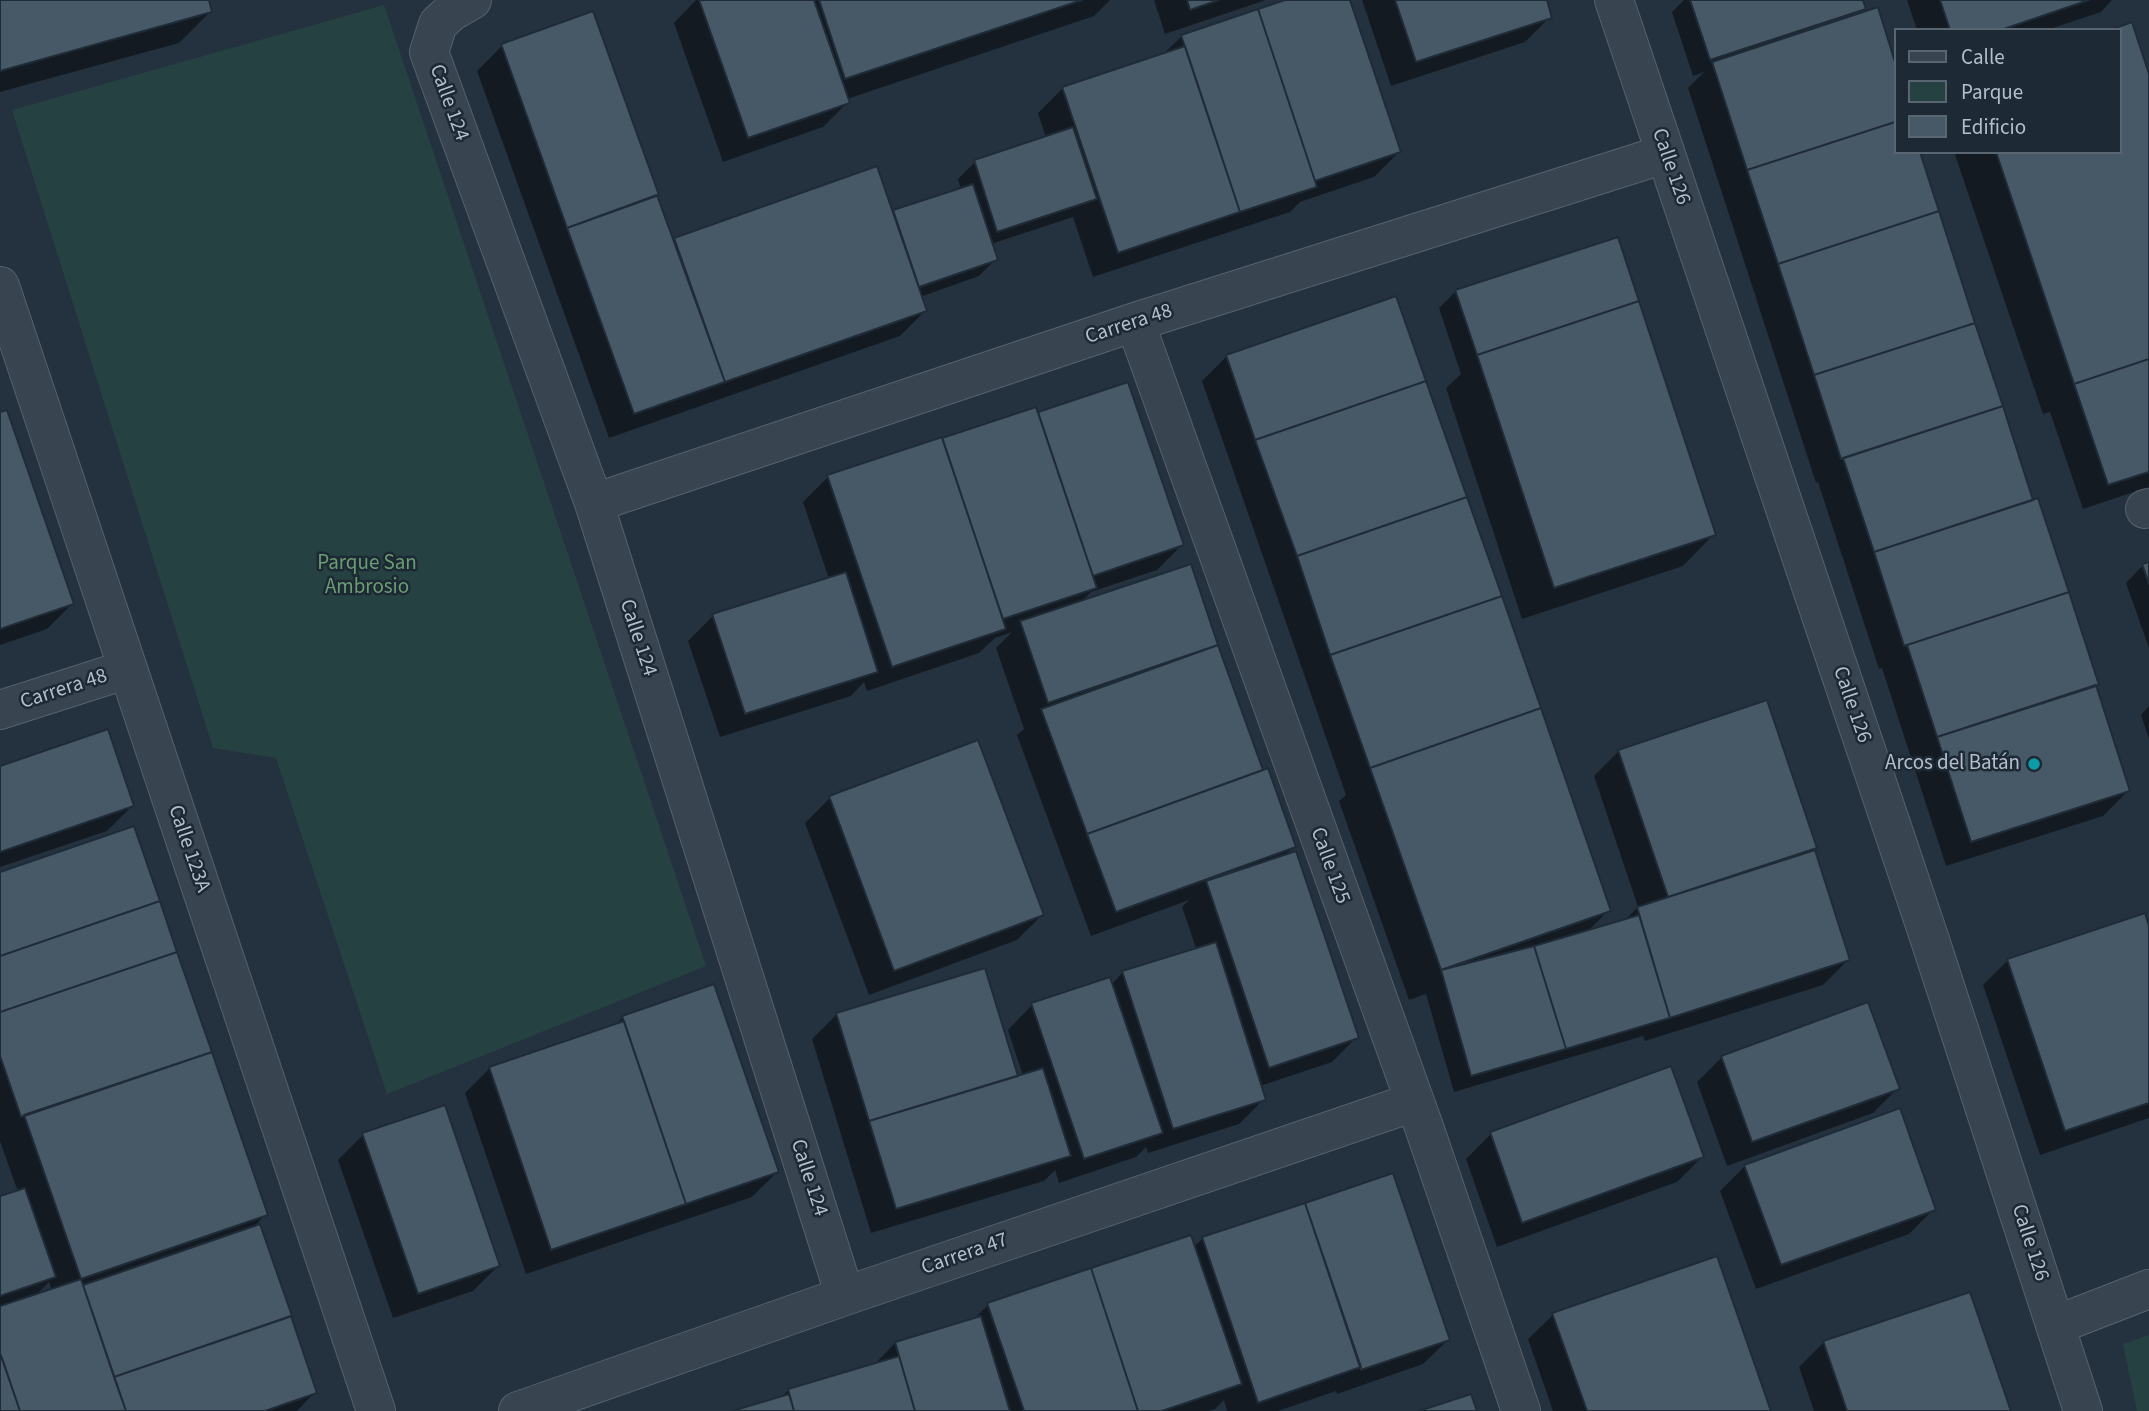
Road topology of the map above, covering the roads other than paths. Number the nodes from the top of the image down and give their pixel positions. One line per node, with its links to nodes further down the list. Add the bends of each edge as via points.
1 (471, 0): 6 (street, Calle 124, via 438,24 429,52)
2 (1614, 0): 3 (street, Calle 126)
3 (1665, 154): 5 (street, Carrera 48); 12 (street, Calle 126)
4 (0, 286): 7 (street, Calle 123A)
5 (1135, 323): 6 (street, Carrera 48); 9 (street, Calle 125)
6 (594, 503): 11 (street, Calle 124)
7 (128, 669): 8 (street, Carrera 48); 13 (street, Calle 123A)
8 (0, 710)
9 (1414, 1102): 11 (street, Carrera 47); 15 (street, Calle 125)
10 (2149, 1289): 12 (street)
11 (845, 1296): 14 (street, Carrera 47)
12 (2056, 1325): 16 (street, Calle 126)
13 (376, 1411)
14 (518, 1411)
15 (1521, 1411)
16 (2083, 1411)

